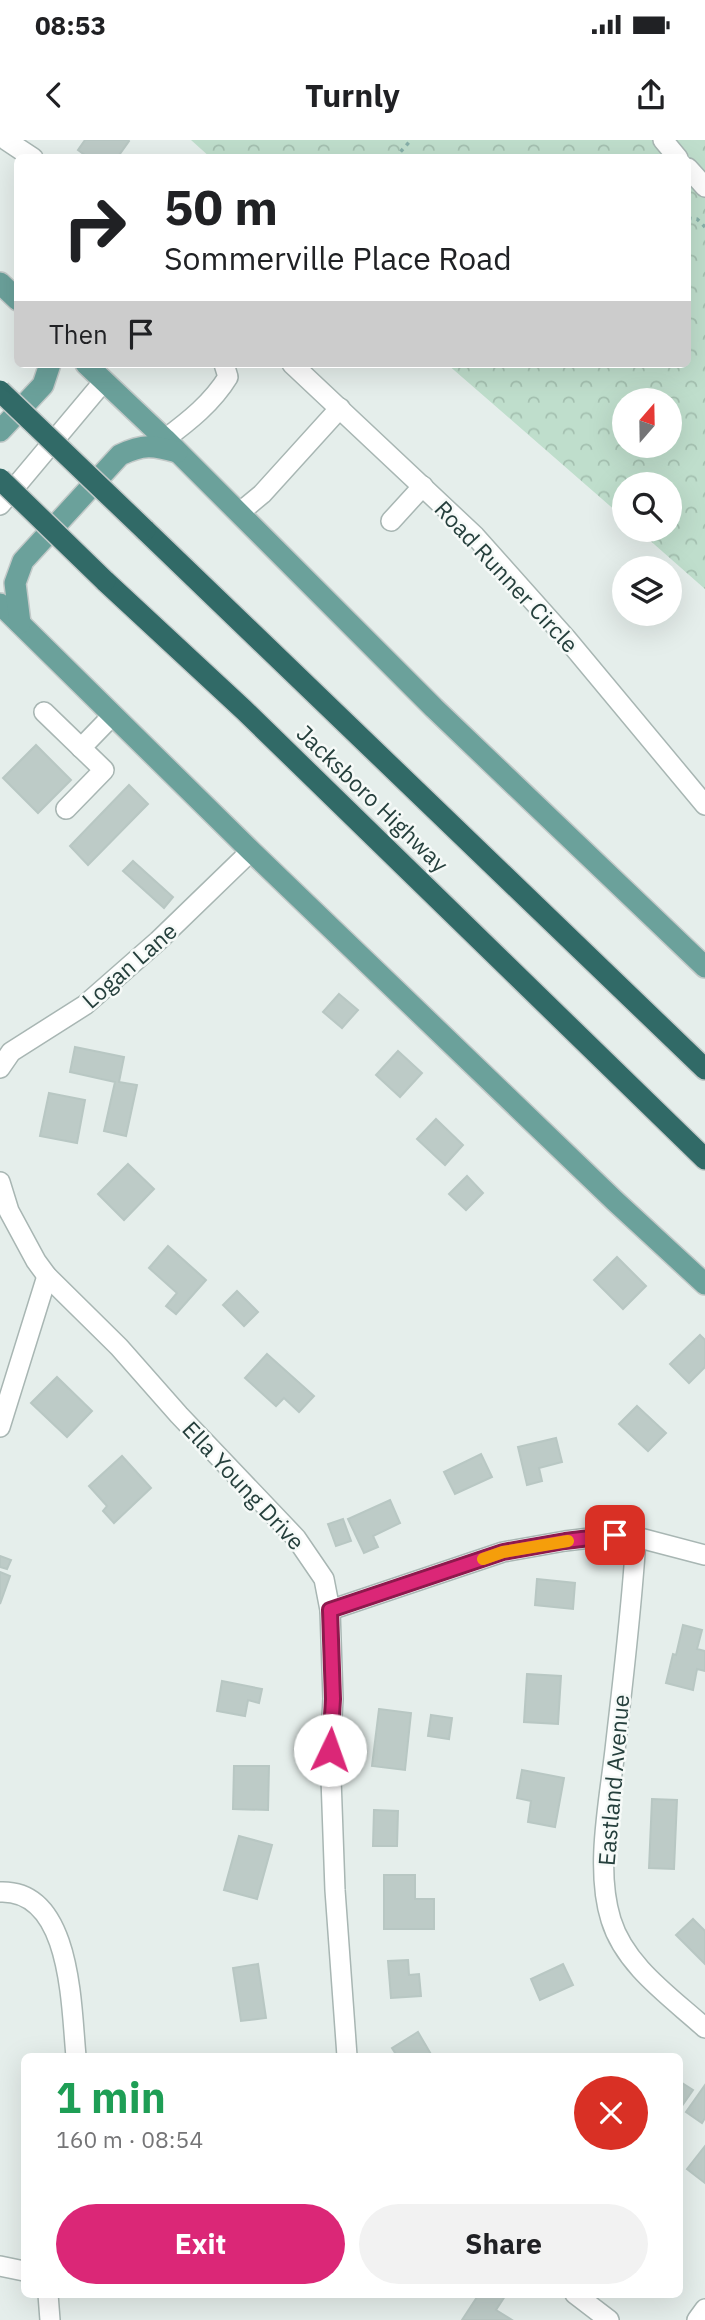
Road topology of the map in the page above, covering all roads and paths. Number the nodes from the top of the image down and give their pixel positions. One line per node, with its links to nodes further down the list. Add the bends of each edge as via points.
1 (6, 140): 4 (street)
2 (411, 140): 5 (path)
3 (663, 140): 6 (street)
4 (27, 154)
5 (399, 154)
6 (675, 154)
7 (691, 171): 8 (street)
8 (705, 187)
9 (0, 283): 10 (main road)
10 (14, 296)
11 (49, 368): 18 (main road, via 43,385)
12 (90, 368): 15 (main road)
13 (225, 368): 19 (street, via 228,377 220,390)
14 (296, 368): 17 (street, Road Runner Circle)
15 (104, 381): 19 (main road); 22 (street)
16 (0, 391): 35 (highway, Jacksboro Highway, bridge)
17 (340, 408): 21 (street, Road Runner Circle); 23 (street)
18 (0, 431)
19 (172, 446): 23 (main road); 26 (main road, via 136,448 120,455 23,561 15,583)
20 (0, 479): 36 (highway, Jacksboro Highway, bridge)
21 (423, 486): 24 (street); 30 (street, Road Runner Circle, via 475,536 566,638)
22 (0, 505)
23 (239, 513): 33 (main road, via 434,708)
24 (391, 521)
25 (0, 605): 26 (main road)
26 (20, 623): 28 (main road)
27 (44, 712): 29 (street)
28 (113, 716): 29 (street); 32 (main road)
29 (81, 748): 31 (street, via 104,770)
30 (705, 805)
31 (66, 809)
32 (251, 851): 34 (street, Logan Lane, via 85,1005 12,1052); 39 (main road)
33 (705, 967)
34 (0, 1068)
35 (705, 1069)
36 (705, 1159)
37 (0, 1182): 38 (street, Ella Young Drive, via 9,1211)
38 (47, 1276): 40 (street); 43 (street, Ella Young Drive, via 296,1538 324,1579)
39 (705, 1284)
40 (0, 1427)
41 (636, 1537): 42 (street); 43 (street, via 615,1535 503,1552); 45 (street, Eastland Avenue, via 604,1883 611,1922 628,1953)
42 (705, 1555)
43 (330, 1610): 47 (street, Ella Young Drive, via 335,1890)
44 (0, 1892): 46 (street, via 25,1896 38,1905 57,1934 67,1968)
45 (705, 2028)
46 (76, 2053)
47 (347, 2053)
48 (0, 2266): 49 (street)
49 (21, 2270)
50 (48, 2298): 53 (street)
51 (580, 2298): 54 (street)
52 (705, 2309): 55 (street)
53 (50, 2320)
54 (608, 2320)
55 (697, 2320)

